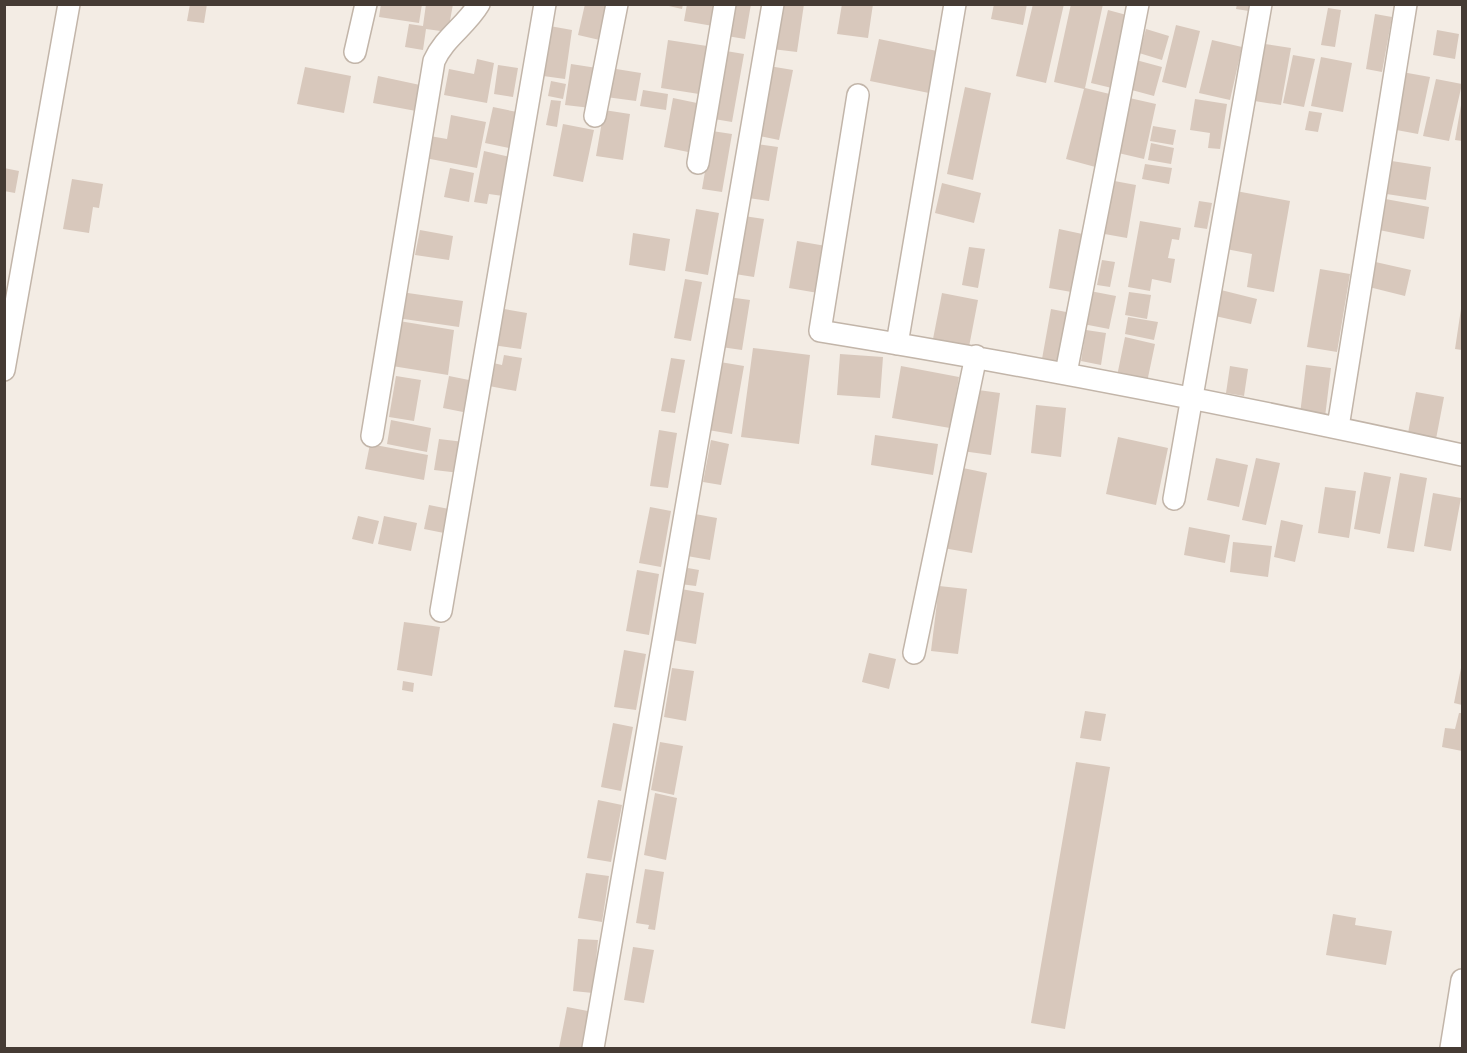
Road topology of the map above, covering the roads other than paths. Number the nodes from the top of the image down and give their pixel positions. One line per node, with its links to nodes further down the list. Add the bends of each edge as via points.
1 (69, 4): 18 (street)
2 (366, 4): 12 (street)
3 (479, 4): 22 (street, via 473,15 445,41 434,62)
4 (545, 4): 25 (street)
5 (617, 4): 14 (street)
6 (725, 4): 15 (street)
7 (773, 4): 28 (street)
8 (955, 4): 16 (street)
9 (1138, 4): 19 (street)
10 (1261, 4): 20 (street)
11 (1406, 4): 21 (street)
12 (355, 52)
13 (858, 96): 16 (street, via 820,331)
14 (595, 116)
15 (698, 163)
16 (897, 344): 17 (street)
17 (976, 356): 19 (street); 26 (street)
18 (4, 370)
19 (1066, 374): 20 (street)
20 (1192, 399): 21 (street); 24 (street)
21 (1338, 427): 23 (street)
22 (372, 436)
23 (1462, 455)
24 (1174, 499)
25 (441, 611)
26 (914, 652)
27 (1462, 980): 29 (street)
28 (593, 1048)
29 (1451, 1048)

